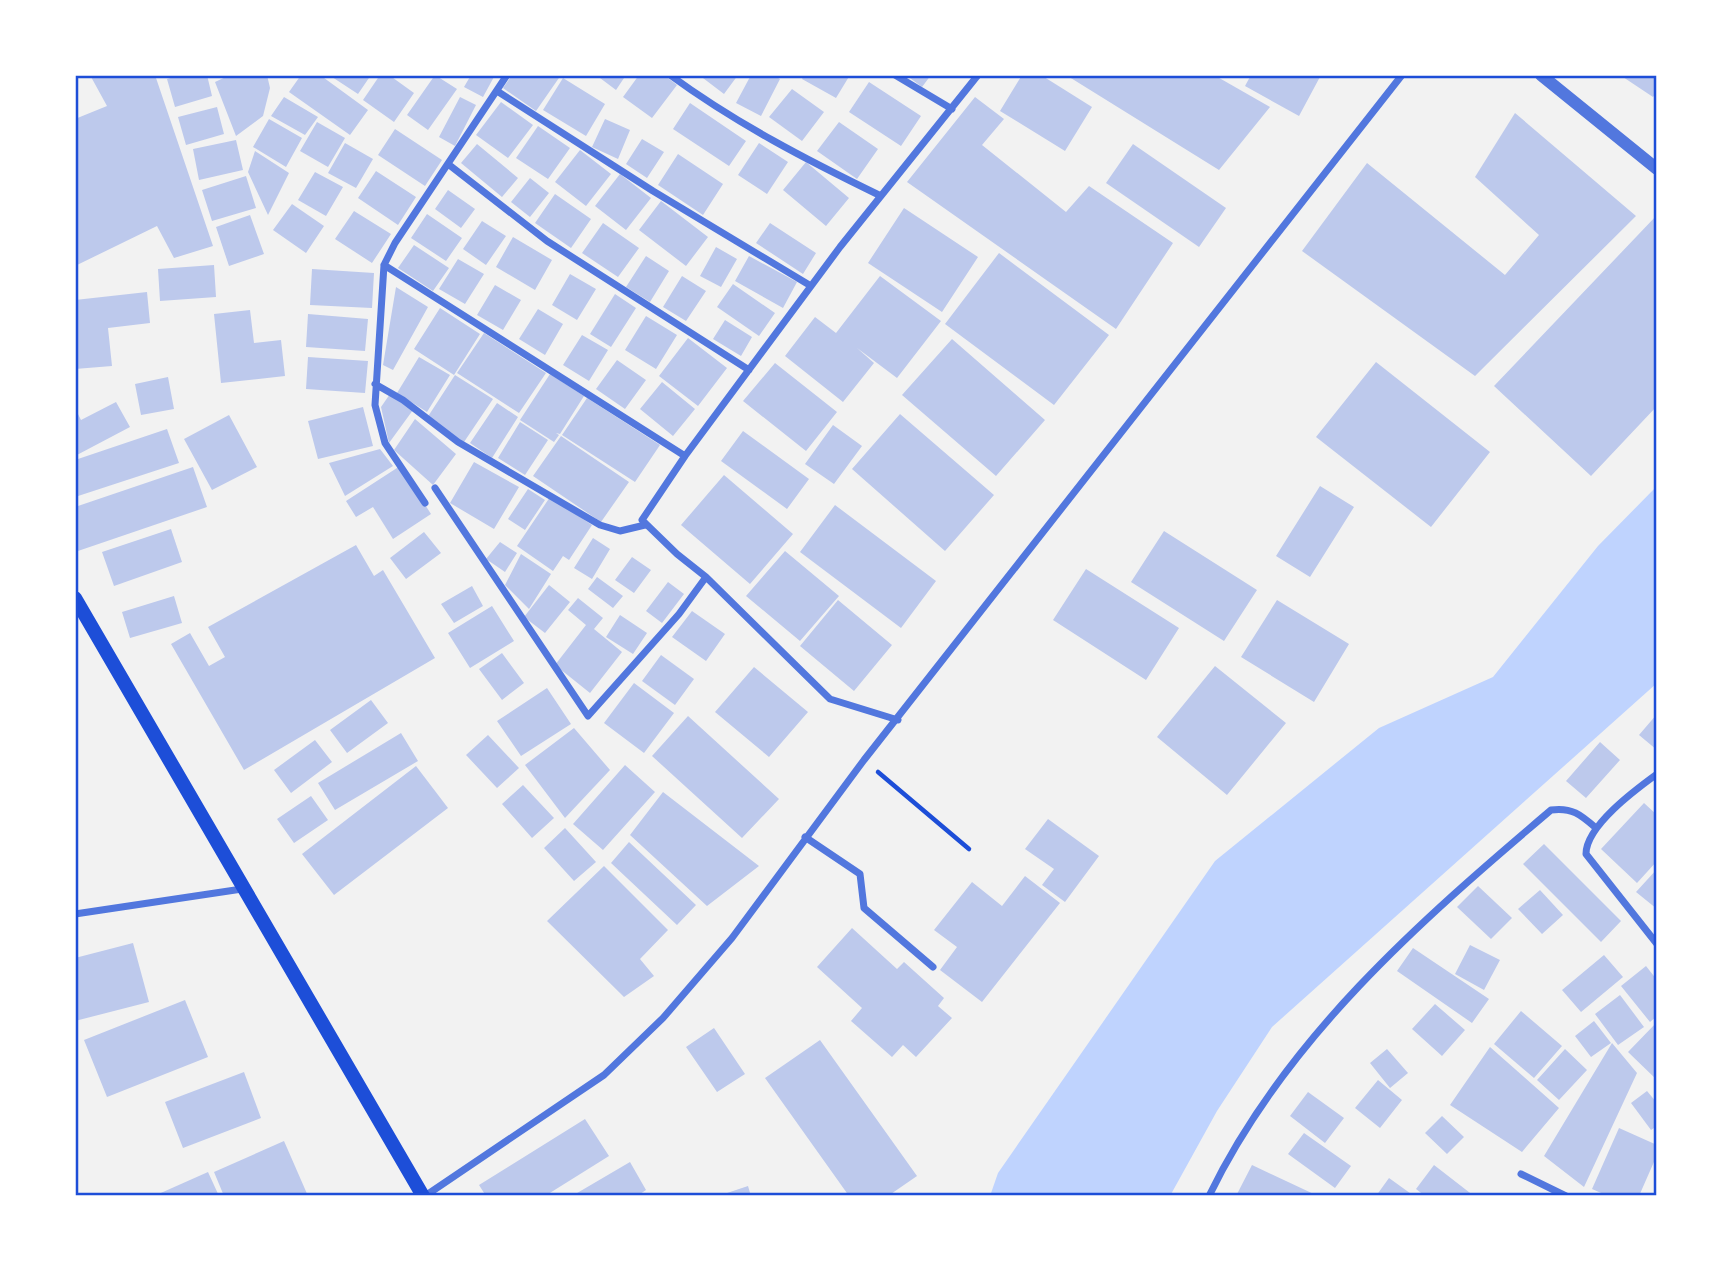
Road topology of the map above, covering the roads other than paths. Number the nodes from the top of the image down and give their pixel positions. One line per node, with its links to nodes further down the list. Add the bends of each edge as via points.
1 (507, 75): 7 (street)
2 (670, 75): 11 (street, via 779,147)
3 (895, 75): 8 (street)
4 (978, 75): 8 (street)
5 (1402, 75): 22 (street)
6 (1541, 75): 10 (street)
7 (497, 91): 9 (street); 13 (street)
8 (952, 109): 11 (street)
9 (448, 164): 12 (street); 14 (street, via 547,241)
10 (1657, 169)
11 (881, 196): 13 (street)
12 (384, 265): 15 (street); 16 (street)
13 (811, 286): 14 (street)
14 (749, 370): 16 (street)
15 (375, 384): 18 (street, via 375,405 385,443); 19 (street, via 458,442 600,525 620,531)
16 (685, 456): 19 (street, via 644,514)
17 (435, 488): 20 (street, via 587,716 679,614)
18 (425, 503)
19 (645, 525): 20 (street)
20 (706, 577): 22 (street, via 831,699)
21 (75, 598): 26 (main road)
22 (898, 720): 25 (street)
23 (1657, 774): 24 (street)
24 (1596, 828): 28 (street, via 1586,843 1586,854); 32 (street, via 1577,812 1551,810 1383,960 1312,1037 1268,1094)
25 (805, 838): 29 (street, via 860,874 864,908); 31 (street, via 724,948 663,1018 604,1075)
26 (242, 889): 27 (street); 31 (main road)
27 (75, 914)
28 (1657, 944)
29 (933, 967)
30 (1521, 1174): 33 (street)
31 (424, 1196)
32 (1209, 1196)
33 (1566, 1196)

